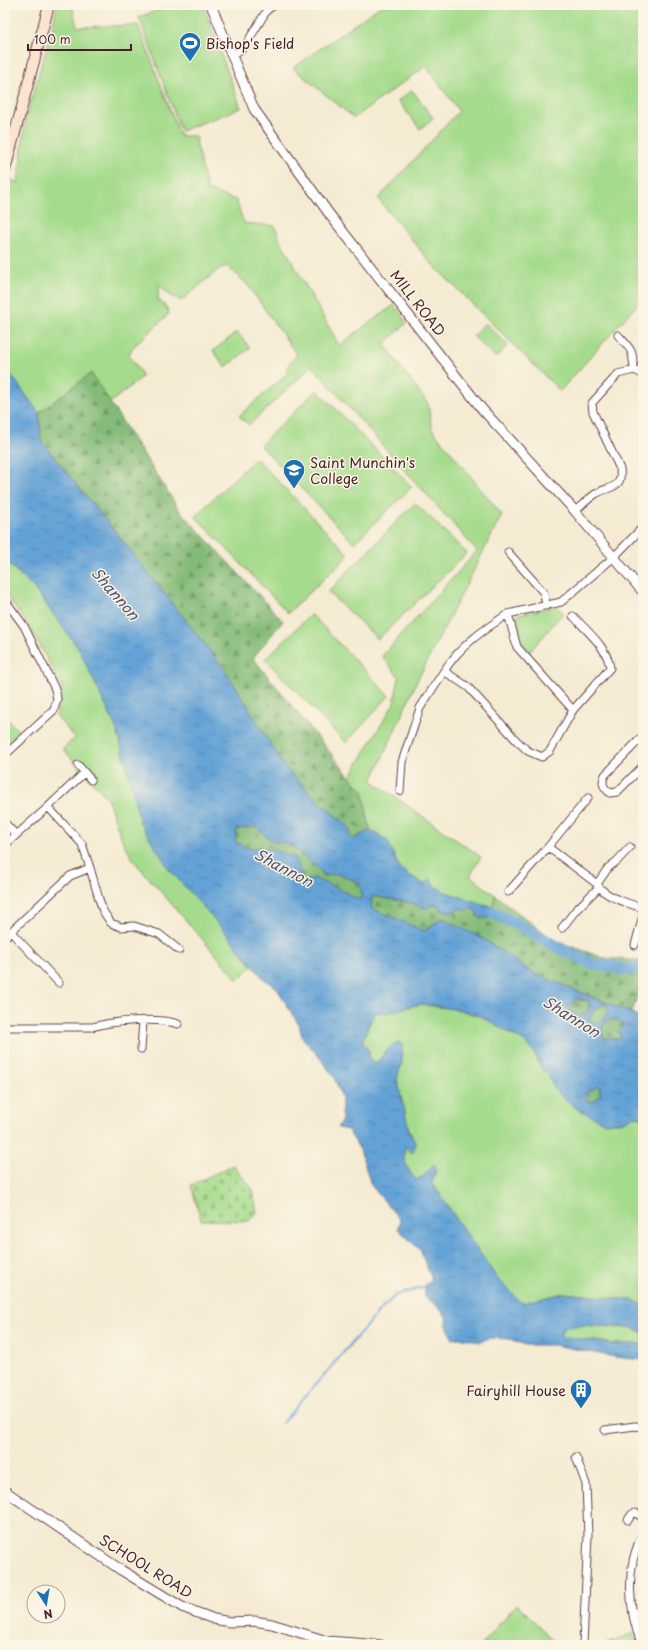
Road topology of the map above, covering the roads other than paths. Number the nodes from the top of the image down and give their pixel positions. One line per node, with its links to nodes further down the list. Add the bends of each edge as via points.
1 (49, 5): 5 (main road)
2 (211, 5): 4 (street, MILL ROAD)
3 (274, 5): 4 (street, via 267,10 246,46)
4 (232, 56): 9 (street, MILL ROAD, via 254,110 330,215 482,409)
5 (5, 170)
6 (618, 335): 7 (street, via 630,347)
7 (634, 370): 8 (street); 9 (street, via 618,374 592,403 593,412 620,469 619,482 614,487 594,495)
8 (643, 374)
9 (575, 511): 12 (street, MILL ROAD)
10 (643, 527): 12 (street)
11 (508, 552): 15 (street, via 544,593)
12 (614, 557): 13 (street, MILL ROAD); 15 (street, via 561,602)
13 (643, 592)
14 (5, 600): 21 (street, via 24,626 58,699 54,710)
15 (546, 606): 16 (street)
16 (508, 614): 18 (street, via 468,642); 19 (street, via 517,647)
17 (573, 616): 19 (street, via 595,639 609,661 610,668)
18 (444, 671): 19 (street, via 468,687 528,751 542,757 550,751); 26 (street, via 420,708 402,762)
19 (573, 710)
20 (643, 736): 23 (street, via 604,775 604,788 610,793 617,792)
21 (5, 755)
22 (78, 765): 24 (street)
23 (643, 766)
24 (84, 773): 25 (street); 28 (street)
25 (92, 780)
26 (400, 791)
27 (588, 798): 32 (street)
28 (48, 807): 30 (street); 34 (street, via 82,844)
29 (5, 823): 30 (street)
30 (16, 835): 31 (street)
31 (5, 845)
32 (548, 846): 35 (street); 36 (street)
33 (630, 847): 35 (street, via 608,868)
34 (90, 868): 40 (street, via 70,876); 42 (street, via 103,911 111,923 121,927 134,926 159,934)
35 (598, 886): 37 (street, via 614,898); 39 (street)
36 (508, 892)
37 (643, 908)
38 (643, 916): 41 (street)
39 (562, 928)
40 (8, 934): 43 (street)
41 (635, 945)
42 (179, 950)
43 (59, 983)
44 (143, 1021): 45 (street, via 168,1021); 46 (street, via 92,1027); 47 (street)
45 (178, 1024)
46 (5, 1027)
47 (141, 1049)
48 (643, 1427): 49 (street)
49 (605, 1430)
50 (576, 1457): 58 (street, via 586,1484 588,1535)
51 (5, 1492): 57 (street, SCHOOL ROAD, via 121,1570 182,1607 214,1619 272,1624 327,1641)
52 (643, 1518): 53 (street, via 636,1513)
53 (628, 1520)
54 (643, 1534): 56 (street, via 638,1542 632,1566)
55 (643, 1611): 56 (street)
56 (633, 1613): 59 (street)
57 (380, 1645)
58 (583, 1645)
59 (642, 1645)

